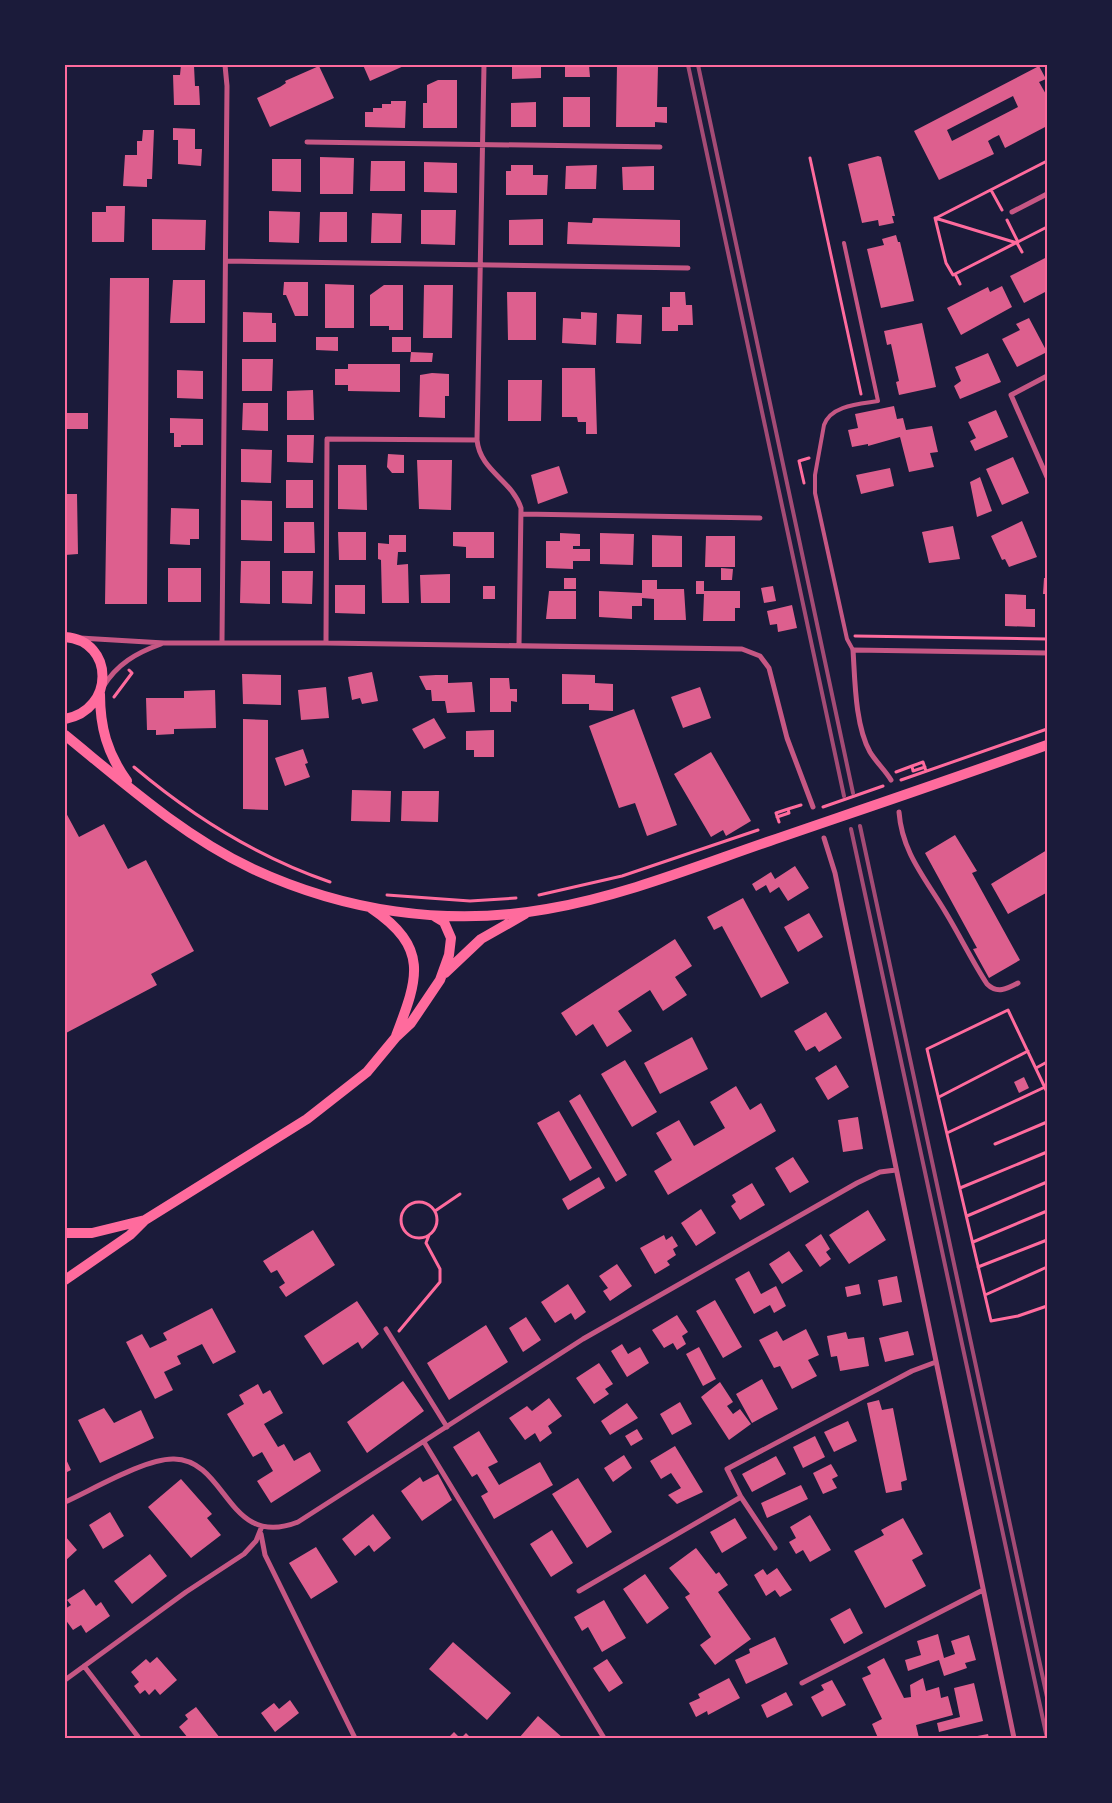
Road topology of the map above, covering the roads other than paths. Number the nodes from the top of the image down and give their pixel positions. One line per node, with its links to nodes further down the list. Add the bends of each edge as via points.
1 (225, 65): 9 (street, via 228,86)
2 (484, 65): 4 (street)
3 (307, 142): 4 (street)
4 (482, 145): 5 (street); 10 (street)
5 (660, 147)
6 (1047, 194): 7 (street)
7 (1012, 212)
8 (844, 243): 22 (lane, via 878,400 842,408 828,417 815,475 815,493 846,636)
9 (227, 261): 10 (street); 18 (street)
10 (480, 264): 11 (street); 13 (street)
11 (688, 268)
12 (1047, 376): 14 (street, via 1011,394)
13 (477, 440): 15 (street, via 484,462 511,488); 19 (street, via 327,439)
14 (1047, 477)
15 (522, 514): 16 (street); 21 (street)
16 (760, 518)
17 (68, 637): 20 (street); 24 (main road, via 84,643 94,652 101,665 103,679)
18 (222, 642): 19 (street); 20 (street)
19 (326, 642): 21 (street)
20 (164, 643): 24 (street, via 135,654 123,663)
21 (520, 644): 30 (street, via 724,647 760,656 769,668 787,738)
22 (853, 650): 23 (street); 28 (street, via 866,740 870,752)
23 (1047, 653)
24 (100, 692): 25 (main road, via 86,712); 29 (main road, via 100,716 106,744)
25 (65, 719)
26 (65, 735): 29 (main road)
27 (1047, 745): 34 (main road, via 642,885)
28 (890, 780)
29 (135, 792): 33 (main road, via 199,838 243,864 302,889)
30 (814, 808)
31 (899, 812): 37 (street, via 902,835 910,856 987,984 1002,990)
32 (824, 838): 39 (street, via 835,873)
33 (366, 906): 35 (main road); 38 (main road, via 399,931 414,960 413,987)
34 (533, 912): 35 (main road, via 474,917); 36 (main road, via 481,939)
35 (431, 916): 36 (main road, via 442,920 451,938)
36 (440, 980): 38 (main road, via 411,1023)
37 (1018, 983)
38 (394, 1040): 40 (main road, via 367,1072 321,1109)
39 (896, 1170): 44 (street); 45 (street, via 870,1176 765,1234 590,1336)
40 (148, 1218): 41 (main road, via 92,1233); 42 (main road, via 127,1237)
41 (65, 1233)
42 (65, 1280)
43 (386, 1329): 45 (street)
44 (936, 1362): 47 (street, via 912,1371 727,1469); 51 (street)
45 (447, 1427): 46 (street)
46 (424, 1442): 49 (street, via 305,1519 278,1528); 58 (street)
47 (741, 1497): 50 (street); 52 (street)
48 (65, 1502): 49 (street, via 152,1463 182,1459 200,1468 239,1512)
49 (262, 1526): 53 (street, via 256,1541 244,1554); 57 (street, via 260,1537 265,1556)
50 (776, 1548)
51 (983, 1590): 55 (street); 59 (street)
52 (579, 1591)
53 (84, 1666): 54 (street); 56 (street)
54 (65, 1680)
55 (802, 1683)
56 (139, 1738)
57 (355, 1738)
58 (604, 1738)
59 (1014, 1738)

